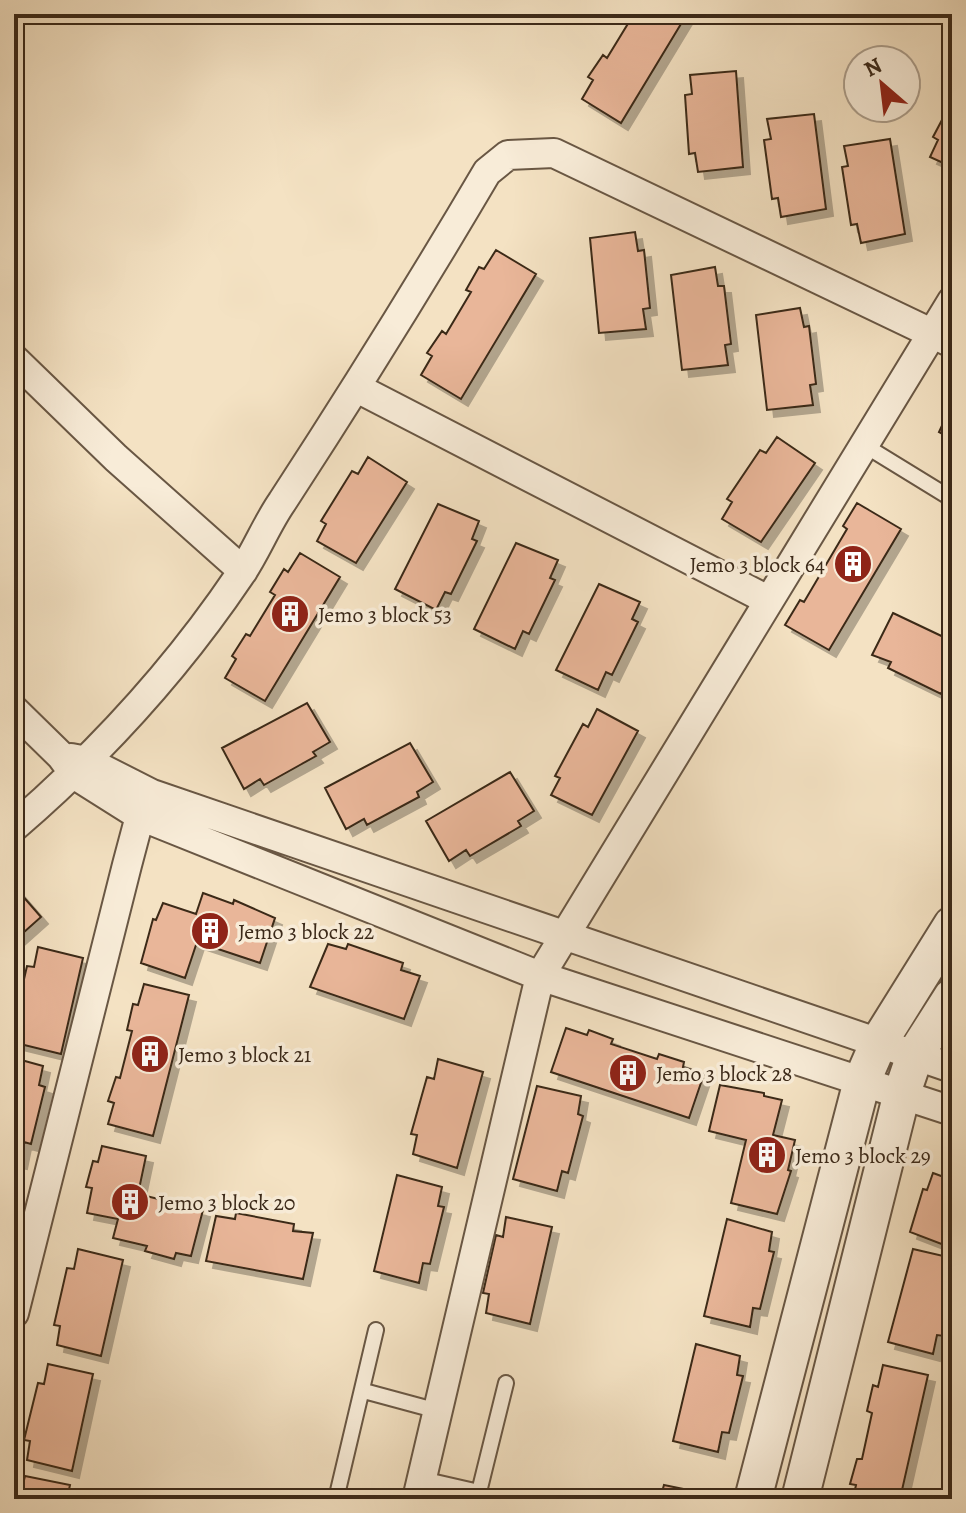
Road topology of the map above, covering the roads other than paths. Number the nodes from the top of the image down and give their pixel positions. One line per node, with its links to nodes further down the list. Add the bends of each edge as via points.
1 (952, 301): 2 (street)
2 (942, 338): 4 (street, via 554,153 533,151 508,155 487,172); 5 (street)
3 (14, 359): 7 (street)
4 (357, 388): 7 (street, via 278,507); 8 (street)
5 (864, 445): 6 (lane); 8 (street)
6 (952, 499)
7 (243, 571): 10 (street, via 151,694)
8 (768, 600): 14 (street)
9 (14, 710): 10 (street)
10 (74, 764): 11 (street); 12 (street)
11 (146, 805): 14 (street); 15 (street); 23 (street)
12 (14, 827)
13 (952, 925): 17 (street)
14 (564, 933): 15 (street); 17 (street)
15 (540, 976): 20 (street); 28 (street)
16 (952, 997): 18 (street)
17 (879, 1042): 18 (street); 20 (street)
18 (915, 1055): 19 (street); 21 (street)
19 (952, 1068)
20 (862, 1081): 21 (street); 32 (street)
21 (902, 1093): 22 (street); 33 (street)
22 (952, 1111)
23 (20, 1268): 24 (street)
24 (14, 1313)
25 (376, 1330): 27 (lane)
26 (506, 1383): 30 (lane)
27 (364, 1391): 28 (lane); 31 (lane)
28 (438, 1411): 29 (street)
29 (419, 1489): 30 (lane)
30 (478, 1496)
31 (336, 1499)
32 (753, 1499)
33 (800, 1499)

